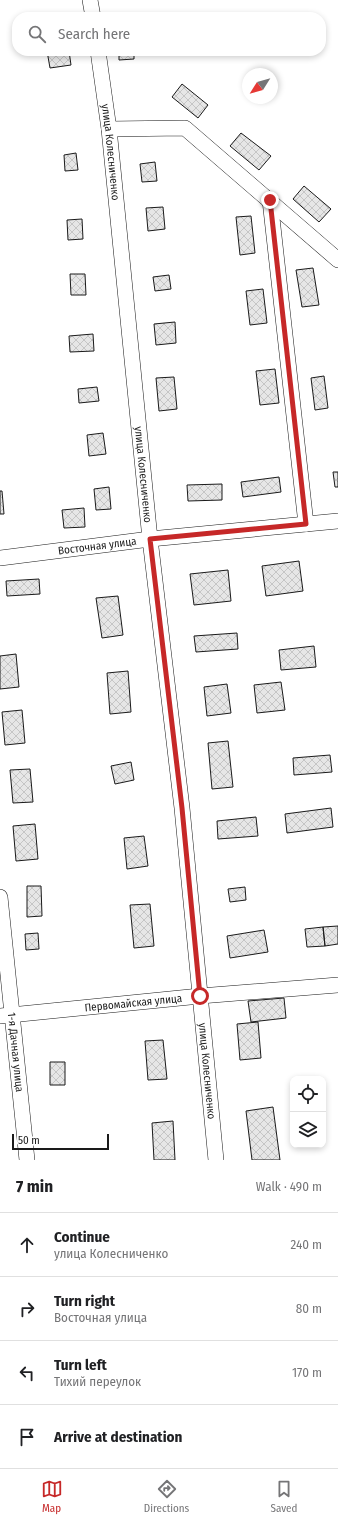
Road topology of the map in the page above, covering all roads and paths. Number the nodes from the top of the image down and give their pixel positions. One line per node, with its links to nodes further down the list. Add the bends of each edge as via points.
1 (90, 0): 2 (street)
2 (92, 12)
3 (99, 56): 4 (street, улица Колесниченко)
4 (109, 129): 5 (street, via 185,128); 9 (street, улица Колесниченко)
5 (270, 200): 6 (street); 8 (street)
6 (338, 260)
7 (338, 521): 8 (street, Восточная улица)
8 (306, 524): 9 (street, Восточная улица)
9 (150, 539): 10 (street, Восточная улица); 13 (street, улица Колесниченко, via 182,808)
10 (0, 558)
11 (0, 898): 14 (street, 1-я Дачная улица)
12 (338, 986): 13 (street, Первомайская улица)
13 (200, 996): 14 (street, Первомайская улица); 16 (street, улица Колесниченко)
14 (6, 1016): 15 (street, 1-я Дачная улица)
15 (27, 1160)
16 (216, 1160)

